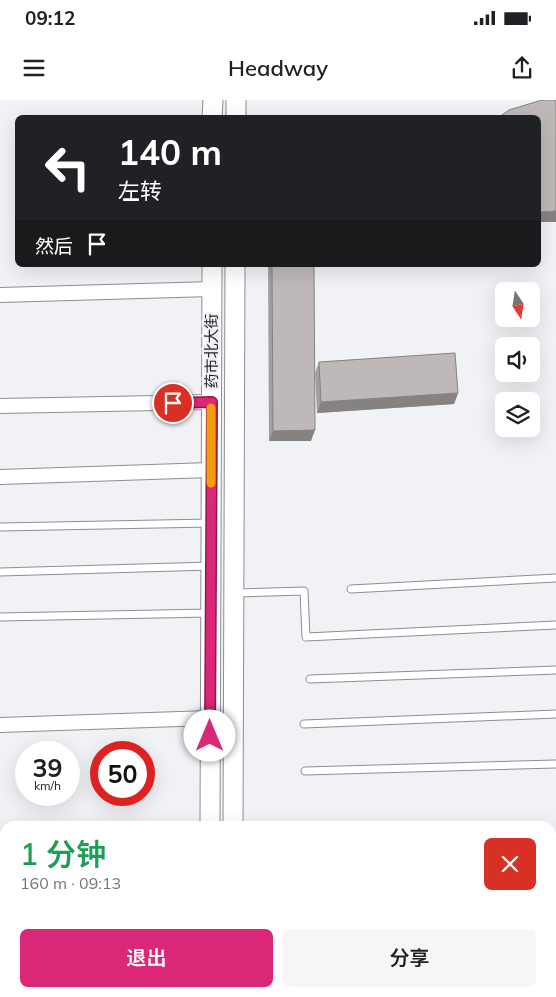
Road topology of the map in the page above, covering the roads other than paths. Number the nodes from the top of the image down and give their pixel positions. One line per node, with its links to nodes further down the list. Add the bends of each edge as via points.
1 (212, 100): 3 (main road)
2 (236, 100): 4 (main road)
3 (212, 115)
4 (236, 115)
5 (212, 267): 7 (main road, 药市北大街)
6 (235, 267): 19 (main road, 药市北大街)
7 (212, 289): 8 (street); 9 (main road, 药市北大街)
8 (0, 295)
9 (212, 402): 10 (street); 11 (main road, 药市北大街)
10 (0, 406)
11 (211, 470): 12 (street); 13 (main road, 药市北大街)
12 (0, 477)
13 (211, 523): 14 (lane); 15 (main road, 药市北大街)
14 (0, 527)
15 (211, 566): 16 (lane); 20 (main road, 药市北大街)
16 (0, 572)
17 (556, 578): 18 (lane)
18 (351, 589)
19 (234, 593): 22 (lane, via 304,591 306,637); 32 (main road, 药市北大街)
20 (211, 613): 21 (lane); 26 (main road, 药市北大街)
21 (0, 616)
22 (556, 625)
23 (556, 670): 24 (lane)
24 (310, 680)
25 (556, 714): 27 (lane)
26 (210, 718): 28 (street); 31 (main road, 药市北大街)
27 (304, 724)
28 (0, 725)
29 (556, 764): 30 (lane)
30 (304, 771)
31 (210, 821)
32 (233, 821)

